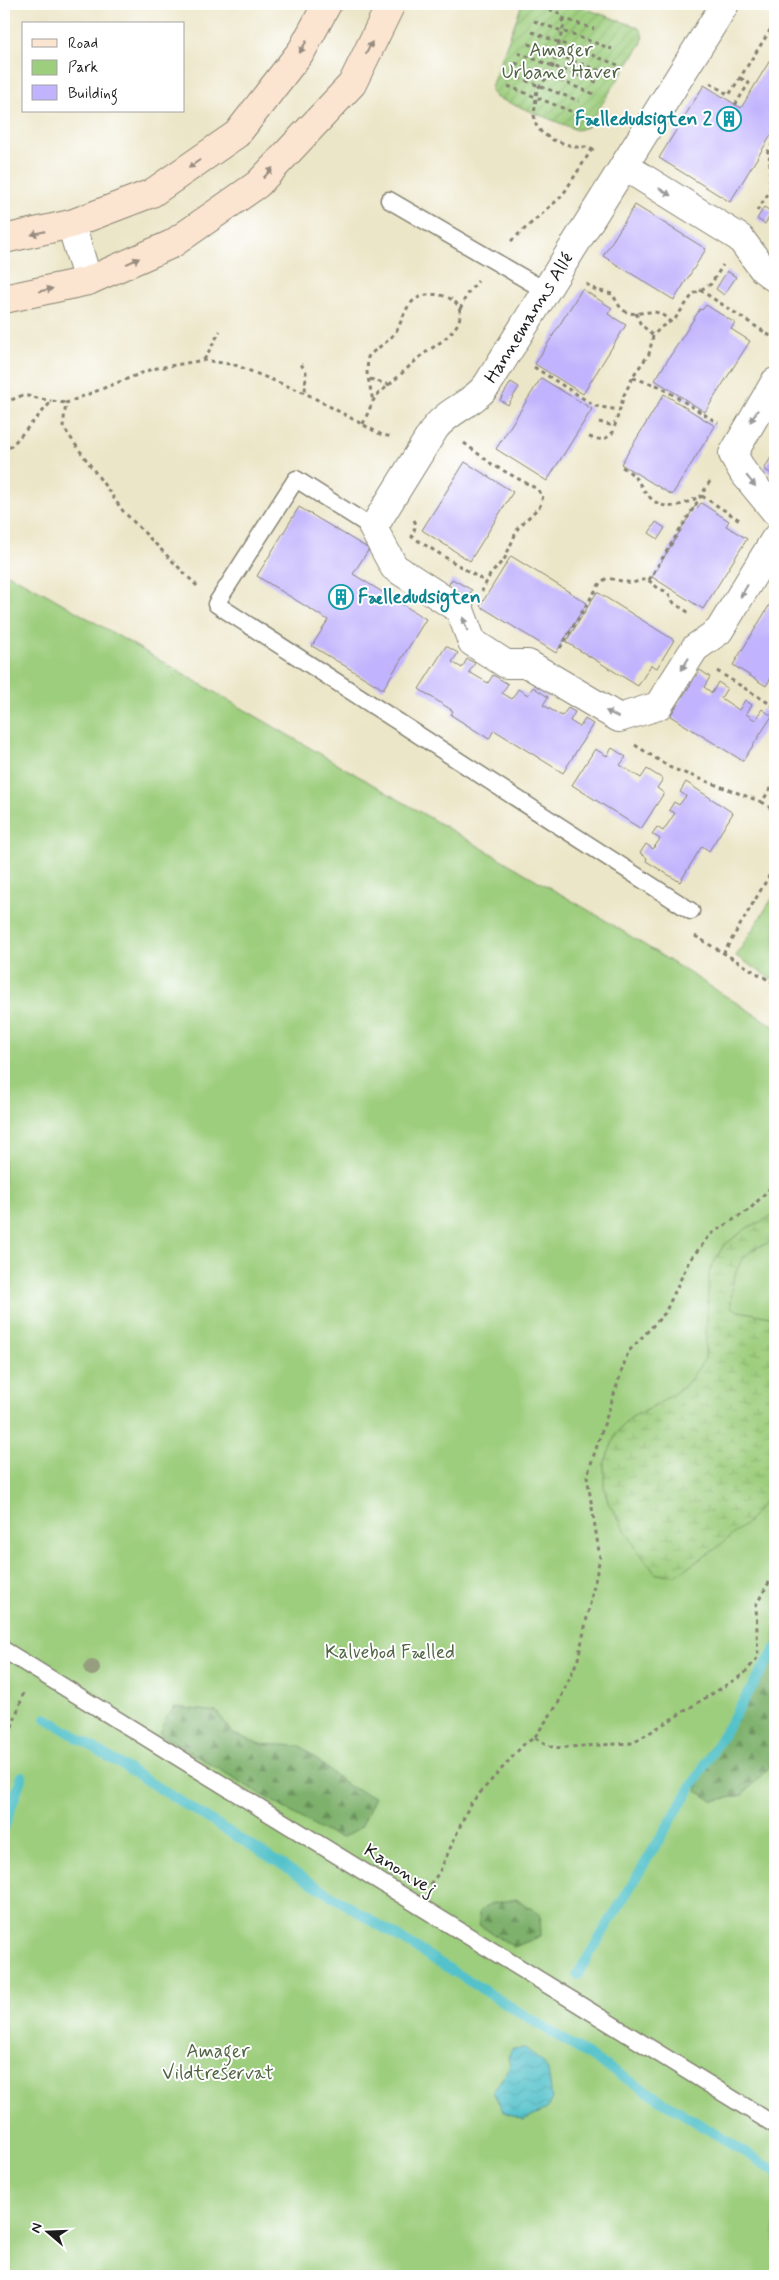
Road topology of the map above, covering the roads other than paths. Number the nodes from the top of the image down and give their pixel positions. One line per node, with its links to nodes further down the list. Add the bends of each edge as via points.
1 (327, 4): 6 (street, one-way to 6, via 302,50 237,134 152,193)
2 (390, 4): 10 (street, one-way to 2, via 172,244 258,184 352,84)
3 (725, 4): 4 (street, Hannemanns Allé)
4 (623, 167): 8 (street, one-way to 8, via 740,238 763,269); 9 (street, Hannemanns Allé)
5 (389, 200): 9 (lane, via 495,261)
6 (71, 224): 7 (street, one-way to 7); 10 (street)
7 (4, 239)
8 (775, 278)
9 (553, 279): 14 (street, Hannemanns Allé, via 482,392 444,418)
10 (88, 281): 11 (street, one-way to 10)
11 (4, 298)
12 (775, 382): 13 (street, one-way to 13, via 734,449 734,459)
13 (775, 511)
14 (373, 528): 15 (street, one-way to 14, via 719,631 697,646 658,706 619,718 528,664 506,664 472,642 458,608 394,567); 16 (lane, via 296,479 216,604)
15 (774, 540)
16 (691, 911)
17 (4, 1650): 18 (lane, Kanonvej)
18 (775, 2125)

